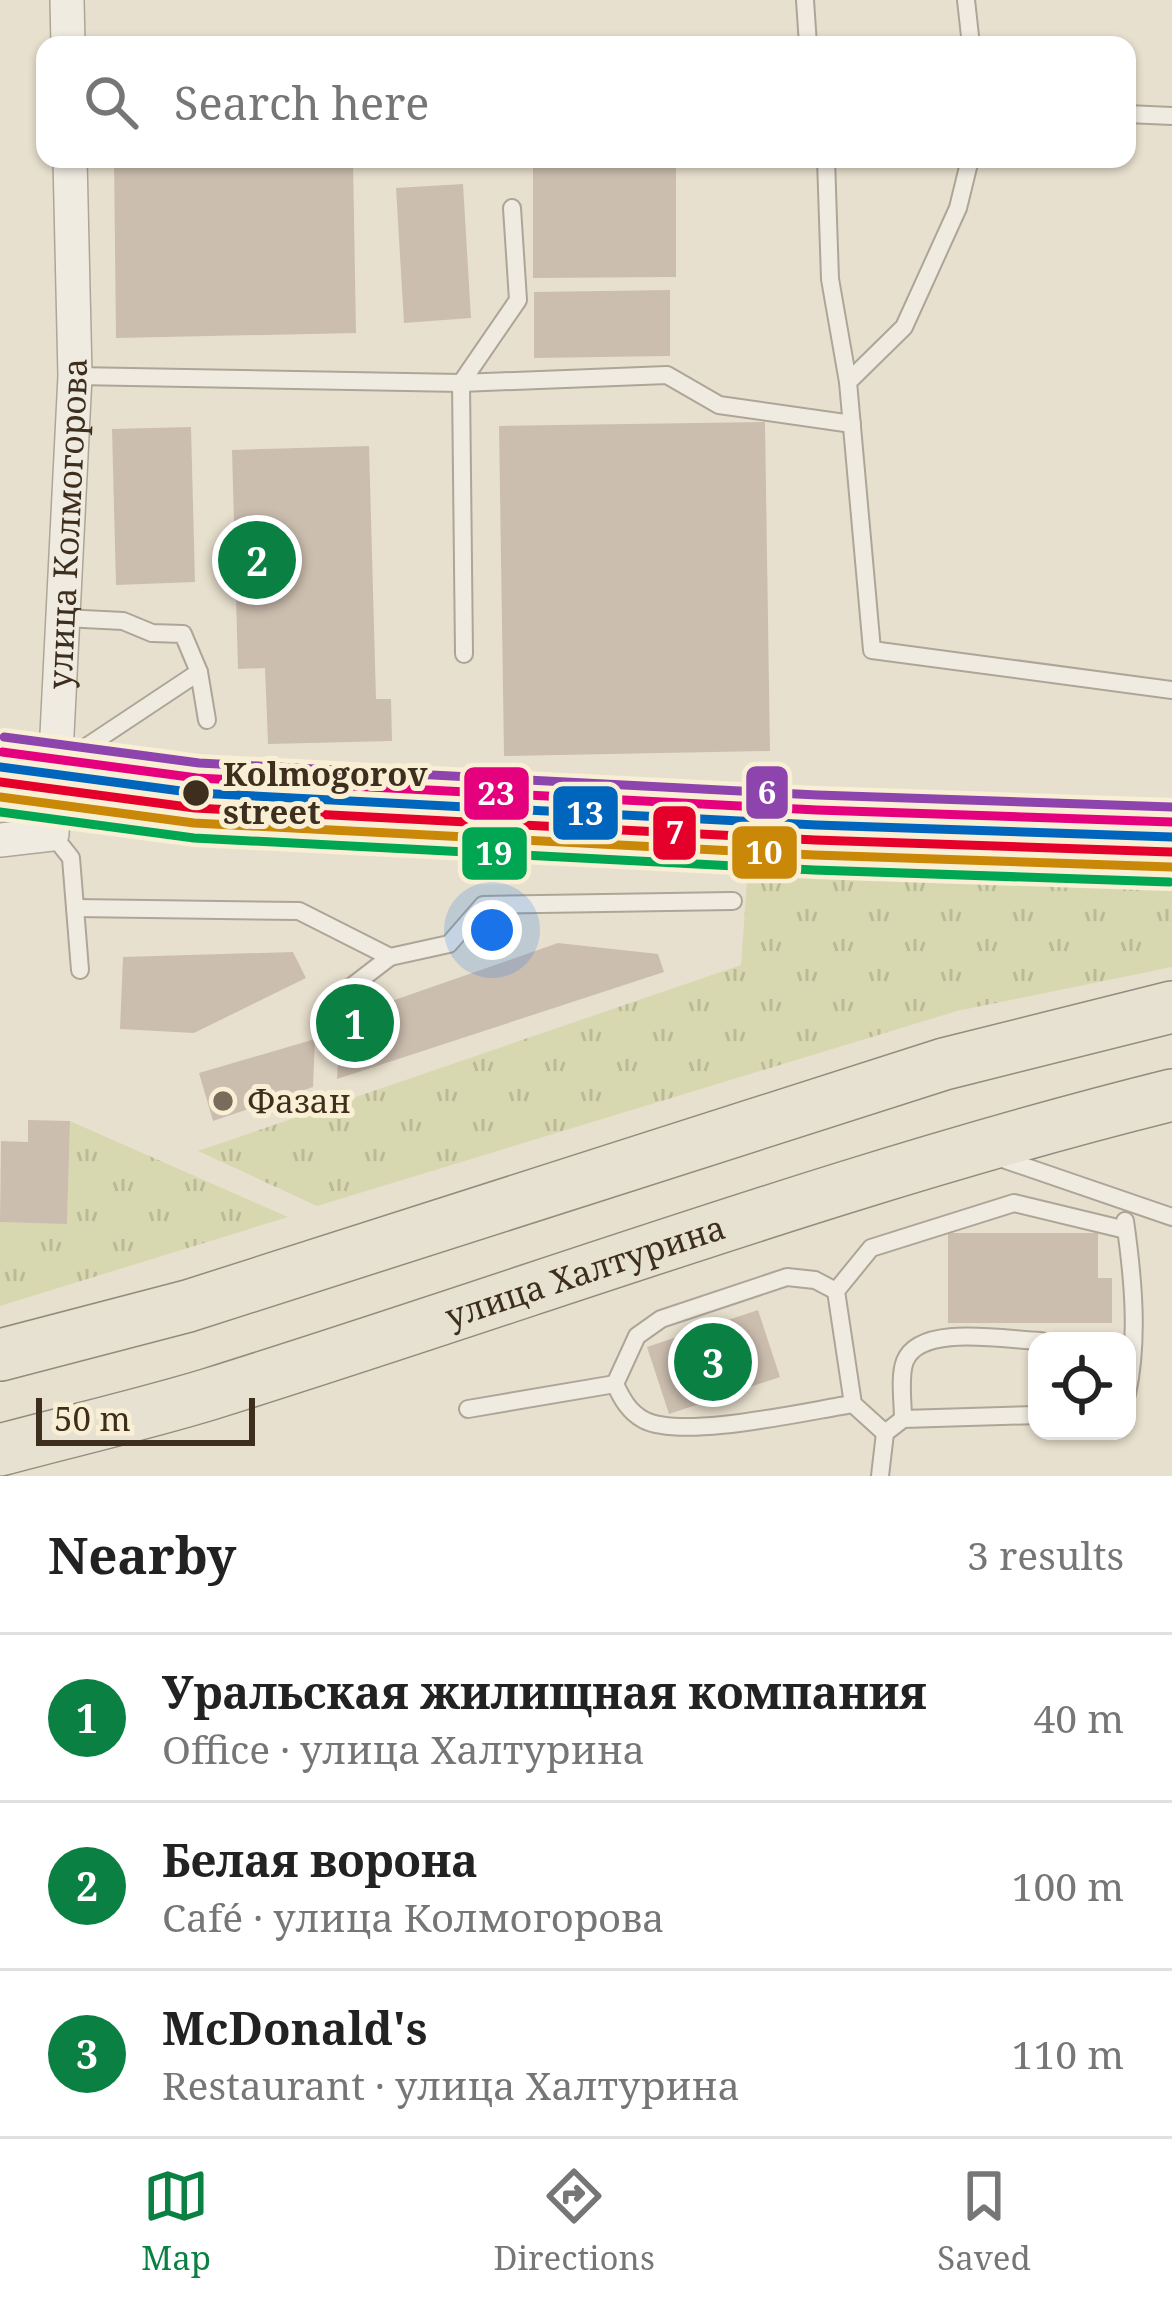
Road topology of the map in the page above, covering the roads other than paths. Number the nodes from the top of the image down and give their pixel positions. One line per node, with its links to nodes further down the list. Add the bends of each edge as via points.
1 (67, 0): 4 (street)
2 (805, 0): 5 (lane)
3 (966, 0): 6 (lane)
4 (68, 36)
5 (807, 36)
6 (970, 36)
7 (1136, 114): 8 (lane)
8 (1172, 116)
9 (70, 168): 13 (street, улица Колмогорова)
10 (826, 168): 14 (lane, via 830,279)
11 (968, 168): 14 (lane, via 904,327)
12 (512, 208): 15 (lane, via 518,300)
13 (75, 376): 15 (lane); 17 (street, улица Колмогорова)
14 (848, 382): 16 (lane)
15 (461, 383): 16 (lane, via 667,375 719,405); 18 (lane)
16 (852, 424): 20 (lane, via 872,650)
17 (64, 619): 19 (lane, via 183,634); 22 (street, улица Колмогорова)
18 (464, 654)
19 (199, 673): 21 (lane); 22 (lane)
20 (1172, 690)
21 (207, 720)
22 (55, 768): 23 (street, улица Колмогорова)
23 (52, 834): 24 (street); 26 (lane, via 70,858)
24 (0, 840)
25 (733, 901): 27 (lane, via 483,905 449,944)
26 (75, 908): 27 (lane, via 299,911); 28 (lane)
27 (391, 957): 29 (lane)
28 (80, 970)
29 (334, 1000)
30 (1172, 1007): 39 (main road, via 944,1064 188,1306)
31 (1172, 1095): 32 (main road, улица Халтурина)
32 (976, 1149): 33 (lane); 46 (main road, улица Халтурина, via 207,1395)
33 (1122, 1202): 34 (lane); 35 (lane)
34 (1172, 1217)
35 (1126, 1231): 36 (lane, via 1014,1203 871,1248); 37 (lane)
36 (836, 1292): 40 (lane, via 787,1277 661,1319 637,1336); 41 (lane)
37 (1129, 1332)
38 (1028, 1341): 44 (lane, via 933,1337 914,1346 903,1364)
39 (0, 1355)
40 (615, 1384): 41 (lane, via 646,1421 682,1429); 42 (lane)
41 (854, 1404): 45 (lane)
42 (468, 1409)
43 (1028, 1415): 44 (lane)
44 (903, 1419): 45 (lane)
45 (885, 1433): 47 (lane)
46 (0, 1450)
47 (880, 1476)

